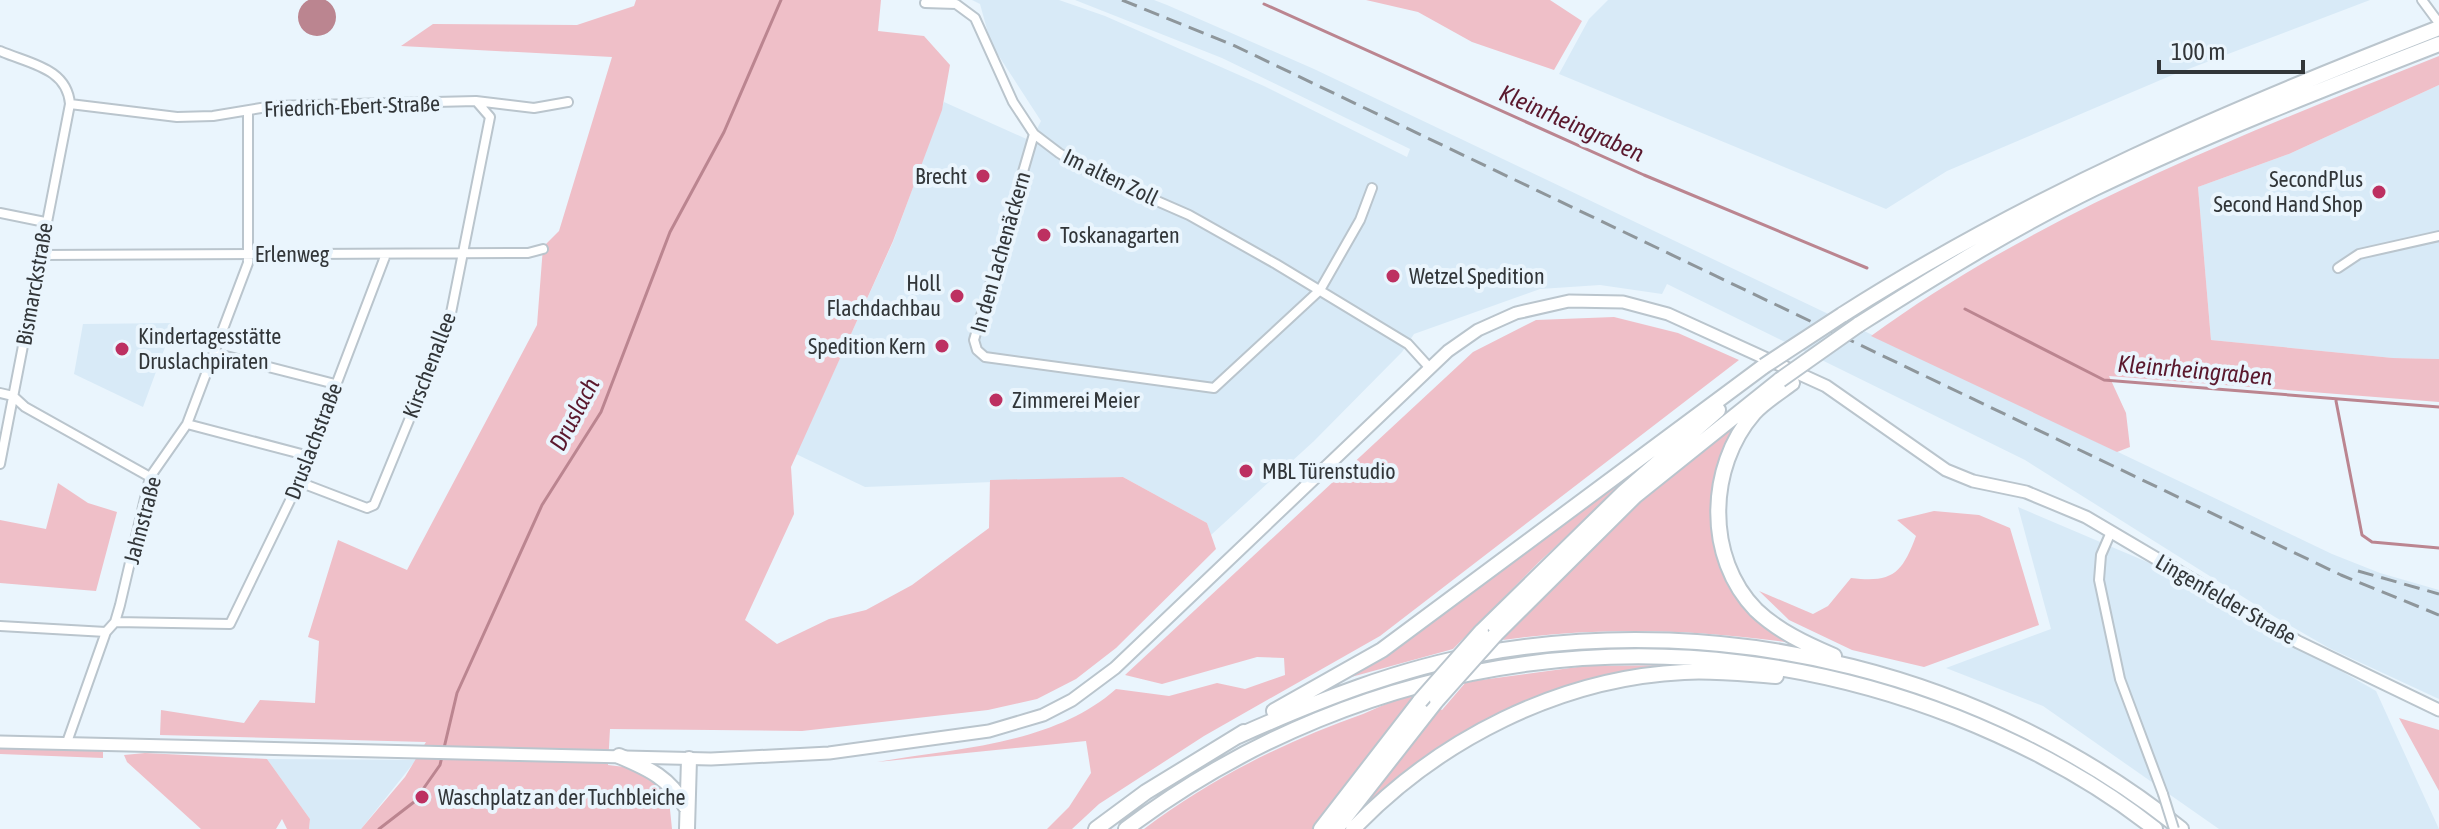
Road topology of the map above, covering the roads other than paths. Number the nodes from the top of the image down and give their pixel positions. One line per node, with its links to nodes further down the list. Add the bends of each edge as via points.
1 (2422, 0): 3 (street)
2 (925, 3): 10 (street, Im alten Zoll, via 956,4 975,18 1013,102)
3 (2439, 25): 4 (highway)
4 (2430, 42): 24 (highway, bridge, via 2093,189 1944,270); 24 (highway, bridge, via 2256,100 2010,215 1842,315)
5 (0, 51): 8 (street, via 62,78 69,87)
6 (476, 101): 7 (street, Friedrich-Ebert-Straße, via 534,108); 9 (street, Friedrich-Ebert-Straße); 16 (street, Kirschenallee, via 490,117)
7 (568, 102)
8 (70, 104): 9 (street, Friedrich-Ebert-Straße, via 177,117); 13 (street, Bismarckstraße)
9 (248, 111): 17 (street, Jahnstraße)
10 (1034, 134): 21 (street, Im alten Zoll, via 1086,170 1189,215); 21 (street, In den Lachenäckern, via 974,340 985,357 1214,388)
11 (1372, 188): 21 (street, In den Lachenäckern)
12 (0, 213): 13 (street)
13 (45, 222): 19 (street, Bismarckstraße)
14 (2439, 236): 20 (street, via 2359,254)
15 (543, 249): 16 (street, Erlenweg)
16 (461, 252): 18 (street, Erlenweg); 32 (street, Kirschenallee, via 449,323 374,505 367,508)
17 (249, 253): 18 (street, Erlenweg); 19 (street, Erlenweg); 22 (street, Jahnstraße)
18 (386, 254): 25 (street, Druslachstraße)
19 (41, 255): 27 (street, Bismarckstraße)
20 (2338, 268)
21 (1320, 290): 23 (street, Im alten Zoll, via 1408,344)
22 (214, 353): 25 (street); 28 (street, Jahnstraße)
23 (1428, 366): 33 (main road, Lingenfelder Straße, via 1478,330 1516,313 1569,301 1645,306 1826,386 1946,470 2060,504); 45 (main road, Lingenfelder Straße, via 1115,668 1072,700 1016,724 957,737 786,757)
24 (1776, 375): 37 (highway); 38 (highway, via 1731,448 1720,480 1718,523 1724,556 1744,595 1782,631); 41 (highway, via 1382,650)
25 (335, 384): 29 (street, Druslachstraße)
26 (0, 393): 27 (street)
27 (13, 396): 30 (street, Bismarckstraße); 31 (street)
28 (187, 424): 29 (street); 31 (street, Jahnstraße)
29 (309, 456): 32 (street, Druslachstraße)
30 (0, 464)
31 (150, 477): 34 (street, Jahnstraße)
32 (299, 482): 34 (street, Druslachstraße, via 230,624)
33 (2111, 532): 40 (main road, Lingenfelder Straße, via 2298,642); 56 (street, bridge, via 2101,555 2099,580 2120,679)
34 (115, 622): 36 (street, Jahnstraße)
35 (0, 626): 36 (street)
36 (106, 632): 43 (street, Jahnstraße)
37 (1488, 633): 52 (highway, bridge, via 1420,701); 53 (highway, bridge)
38 (1868, 670): 41 (highway, via 1709,642 1556,644 1484,653 1413,670 1317,701); 57 (highway, via 2032,733 2105,775)
39 (1804, 671): 46 (highway, via 1640,655 1475,670 1316,719 1211,771); 54 (highway, via 1785,676 1659,674 1594,687 1515,713 1417,770); 55 (highway, via 1904,697 1987,730 2074,774)
40 (2439, 710)
41 (1238, 736): 49 (highway)
42 (0, 742): 43 (main road, Lingenfelder Straße)
43 (66, 745): 44 (main road, Lingenfelder Straße)
44 (619, 756): 45 (main road, Lingenfelder Straße); 47 (highway, via 660,774)
45 (689, 759): 47 (highway)
46 (1157, 806): 50 (highway); 51 (highway)
47 (686, 807): 48 (highway)
48 (687, 829)
49 (1096, 829)
50 (1126, 829)
51 (1134, 829)
52 (1321, 829)
53 (1336, 829)
54 (1353, 829)
55 (2155, 829)
56 (2174, 829)
57 (2181, 829)

